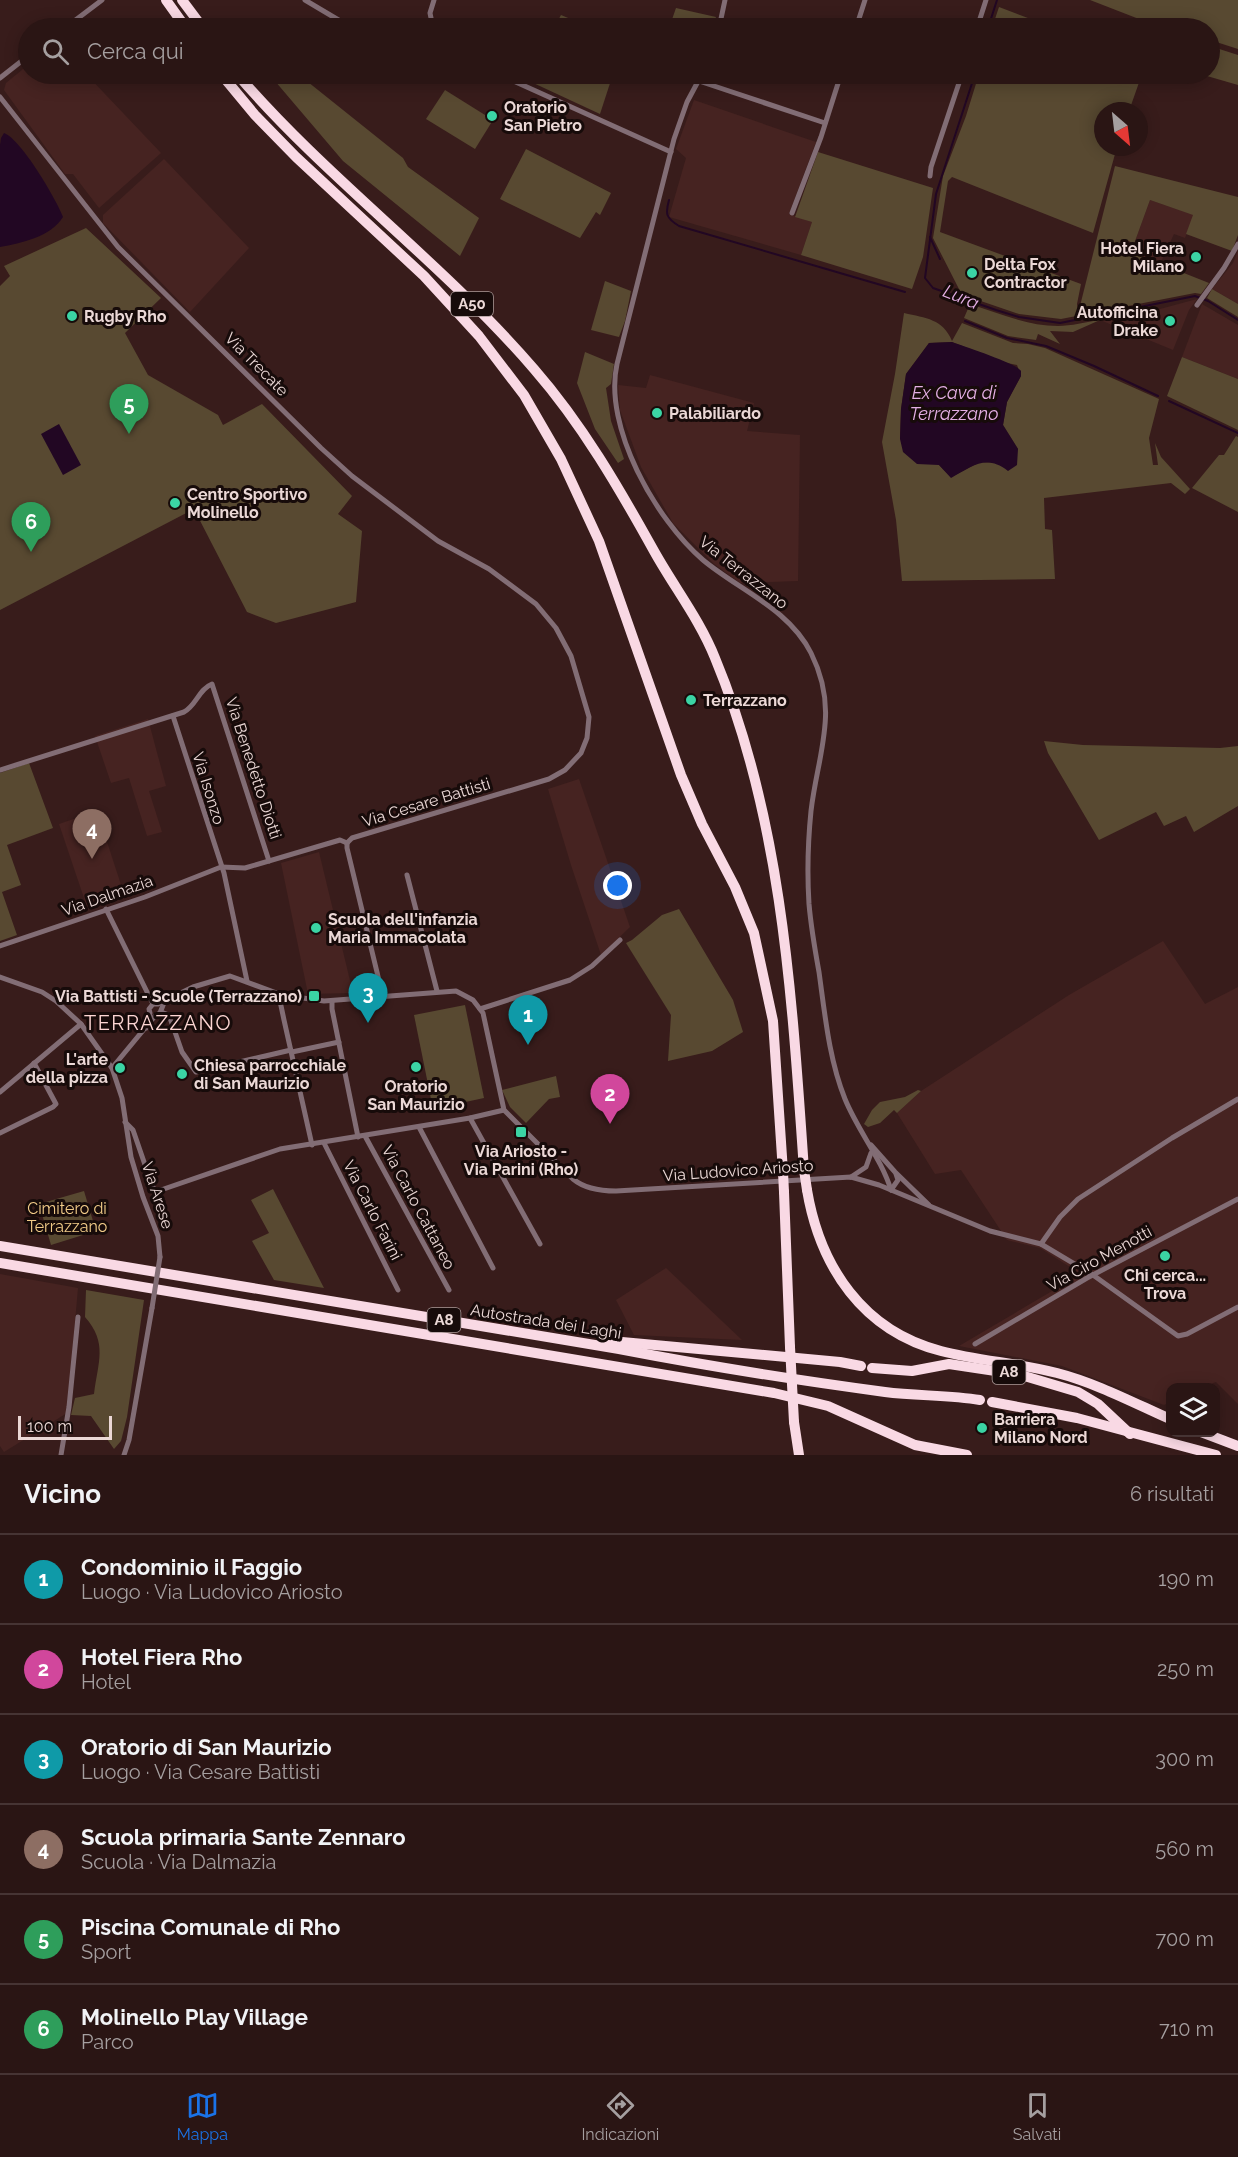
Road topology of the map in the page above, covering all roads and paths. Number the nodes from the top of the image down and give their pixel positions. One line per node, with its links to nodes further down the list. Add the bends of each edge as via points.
1 (102, 0): 9 (street)
2 (166, 0): 10 (highway)
3 (182, 0): 11 (highway)
4 (306, 0): 12 (street)
5 (434, 0): 13 (street)
6 (725, 0): 14 (street)
7 (865, 0): 15 (street)
8 (986, 0): 16 (street)
9 (78, 18)
10 (179, 18)
11 (196, 18)
12 (336, 18)
13 (431, 18)
14 (721, 18)
15 (859, 18)
16 (980, 18)
17 (18, 64): 18 (street)
18 (0, 78)
19 (229, 84): 93 (highway, A50, bridge, via 296,157 424,276 479,336 524,395 561,459 599,541 681,775 754,933 773,1021 794,1422)
20 (246, 84): 87 (highway, A50, bridge, via 326,168 477,308 545,383 610,474 708,643 726,686 760,795 771,850 789,970 804,1170 815,1226 858,1303 878,1323 910,1341 942,1352 1070,1376)
21 (520, 84): 28 (street)
22 (698, 84): 28 (street, Via Terrazzano)
23 (708, 84): 27 (street)
24 (838, 84): 27 (street)
25 (959, 84): 29 (street)
26 (0, 97): 33 (street, Via Trecate, via 118,247 329,455 438,541 489,569)
27 (825, 123): 30 (street)
28 (671, 152): 66 (street, Via Terrazzano, via 615,374 616,405 630,452 668,521 703,560 783,618 809,649 820,676 827,722 812,811 809,904 831,1050 845,1098)
29 (930, 176)
30 (792, 213)
31 (1238, 244): 32 (street)
32 (1197, 305)
33 (536, 604): 36 (street, Via Cesare Battisti, via 564,641 588,709 587,738 578,757 549,779 352,838)
34 (173, 716): 35 (street); 37 (street, Via Benedetto Diotti, via 191,708 212,684); 38 (street, Via Isonzo)
35 (0, 770)
36 (347, 843): 37 (street, via 340,840); 47 (street, Via Cesare Battisti)
37 (269, 861): 38 (street, via 245,868)
38 (221, 867): 40 (street, Via Dalmazia); 44 (street, Via Isonzo)
39 (407, 875): 45 (street)
40 (106, 909): 42 (street, Via Dalmazia); 49 (street)
41 (620, 940): 50 (street, via 570,980)
42 (0, 946)
43 (0, 977): 52 (street, Via Arese, via 50,996)
44 (247, 981): 46 (street); 49 (street, via 225,976 184,990)
45 (437, 991): 47 (street); 50 (street, via 461,992)
46 (282, 995): 48 (street); 54 (street)
47 (383, 997): 48 (street)
48 (332, 1001): 53 (street)
49 (158, 1006): 51 (street); 51 (street, via 149,1007); 54 (street, via 170,1016 183,1053 198,1073)
50 (480, 1009): 59 (street)
51 (153, 1015): 56 (street)
52 (81, 1024): 55 (street); 56 (street, Via Arese)
53 (339, 1042): 54 (street); 65 (street)
54 (291, 1051): 68 (street)
55 (34, 1063): 57 (street); 63 (street, via 56,1104)
56 (112, 1068): 61 (street, Via Arese)
57 (0, 1092)
58 (1238, 1100): 76 (street, via 1078,1199)
59 (504, 1110): 60 (street); 71 (street, Via Ludovico Ariosto, via 573,1179 593,1189 644,1190)
60 (470, 1118): 62 (street); 75 (street)
61 (126, 1122): 68 (street, via 134,1130 155,1191 280,1149); 92 (street, Via Arese, bridge, via 134,1166 158,1236 160,1257)
62 (419, 1127): 64 (street); 79 (street)
63 (0, 1133)
64 (366, 1136): 65 (street); 82 (street, Via Carlo Cattaneo)
65 (358, 1137): 67 (street)
66 (865, 1138): 69 (street, Via Terrazzano); 70 (street, Via Terrazzano)
67 (324, 1143): 68 (street); 81 (street, Via Carlo Farini)
68 (312, 1145)
69 (872, 1151): 71 (street, via 866,1167); 72 (street, Via Terrazzano)
70 (895, 1172): 72 (street, via 898,1180); 74 (street, Via Terrazzano)
71 (850, 1177): 72 (street, Via Ludovico Ariosto)
72 (891, 1190): 74 (street, Via Ludovico Ariosto)
73 (1238, 1199): 80 (street, Via Ciro Menotti)
74 (932, 1208): 76 (street, Via Ludovico Ariosto, via 990,1231)
75 (540, 1244)
76 (1041, 1244): 80 (street, Via Ludovico Ariosto)
77 (0, 1246): 85 (highway, Autostrada dei Laghi / A8)
78 (0, 1263): 94 (highway, Autostrada dei Laghi / A8, via 774,1392 828,1406 915,1445)
79 (493, 1268)
80 (1093, 1275): 83 (street, Via Ludovico Ariosto, via 1175,1334 1184,1335); 86 (street, Via Ciro Menotti)
81 (398, 1290)
82 (448, 1290)
83 (1238, 1307)
84 (78, 1317): 91 (street)
85 (544, 1336): 88 (highway, Autostrada dei Laghi / A8, via 712,1367 889,1392 986,1401 1077,1418); 88 (highway, A8, via 912,1371 949,1364 1021,1375 1078,1392 1098,1404)
86 (975, 1344)
87 (1166, 1417)
88 (1130, 1434): 95 (highway, Autostrada dei Laghi / A8)
89 (1214, 1437): 90 (highway)
90 (1238, 1446)
91 (61, 1455)
92 (124, 1455)
93 (799, 1455)
94 (967, 1455)
95 (1216, 1455)

